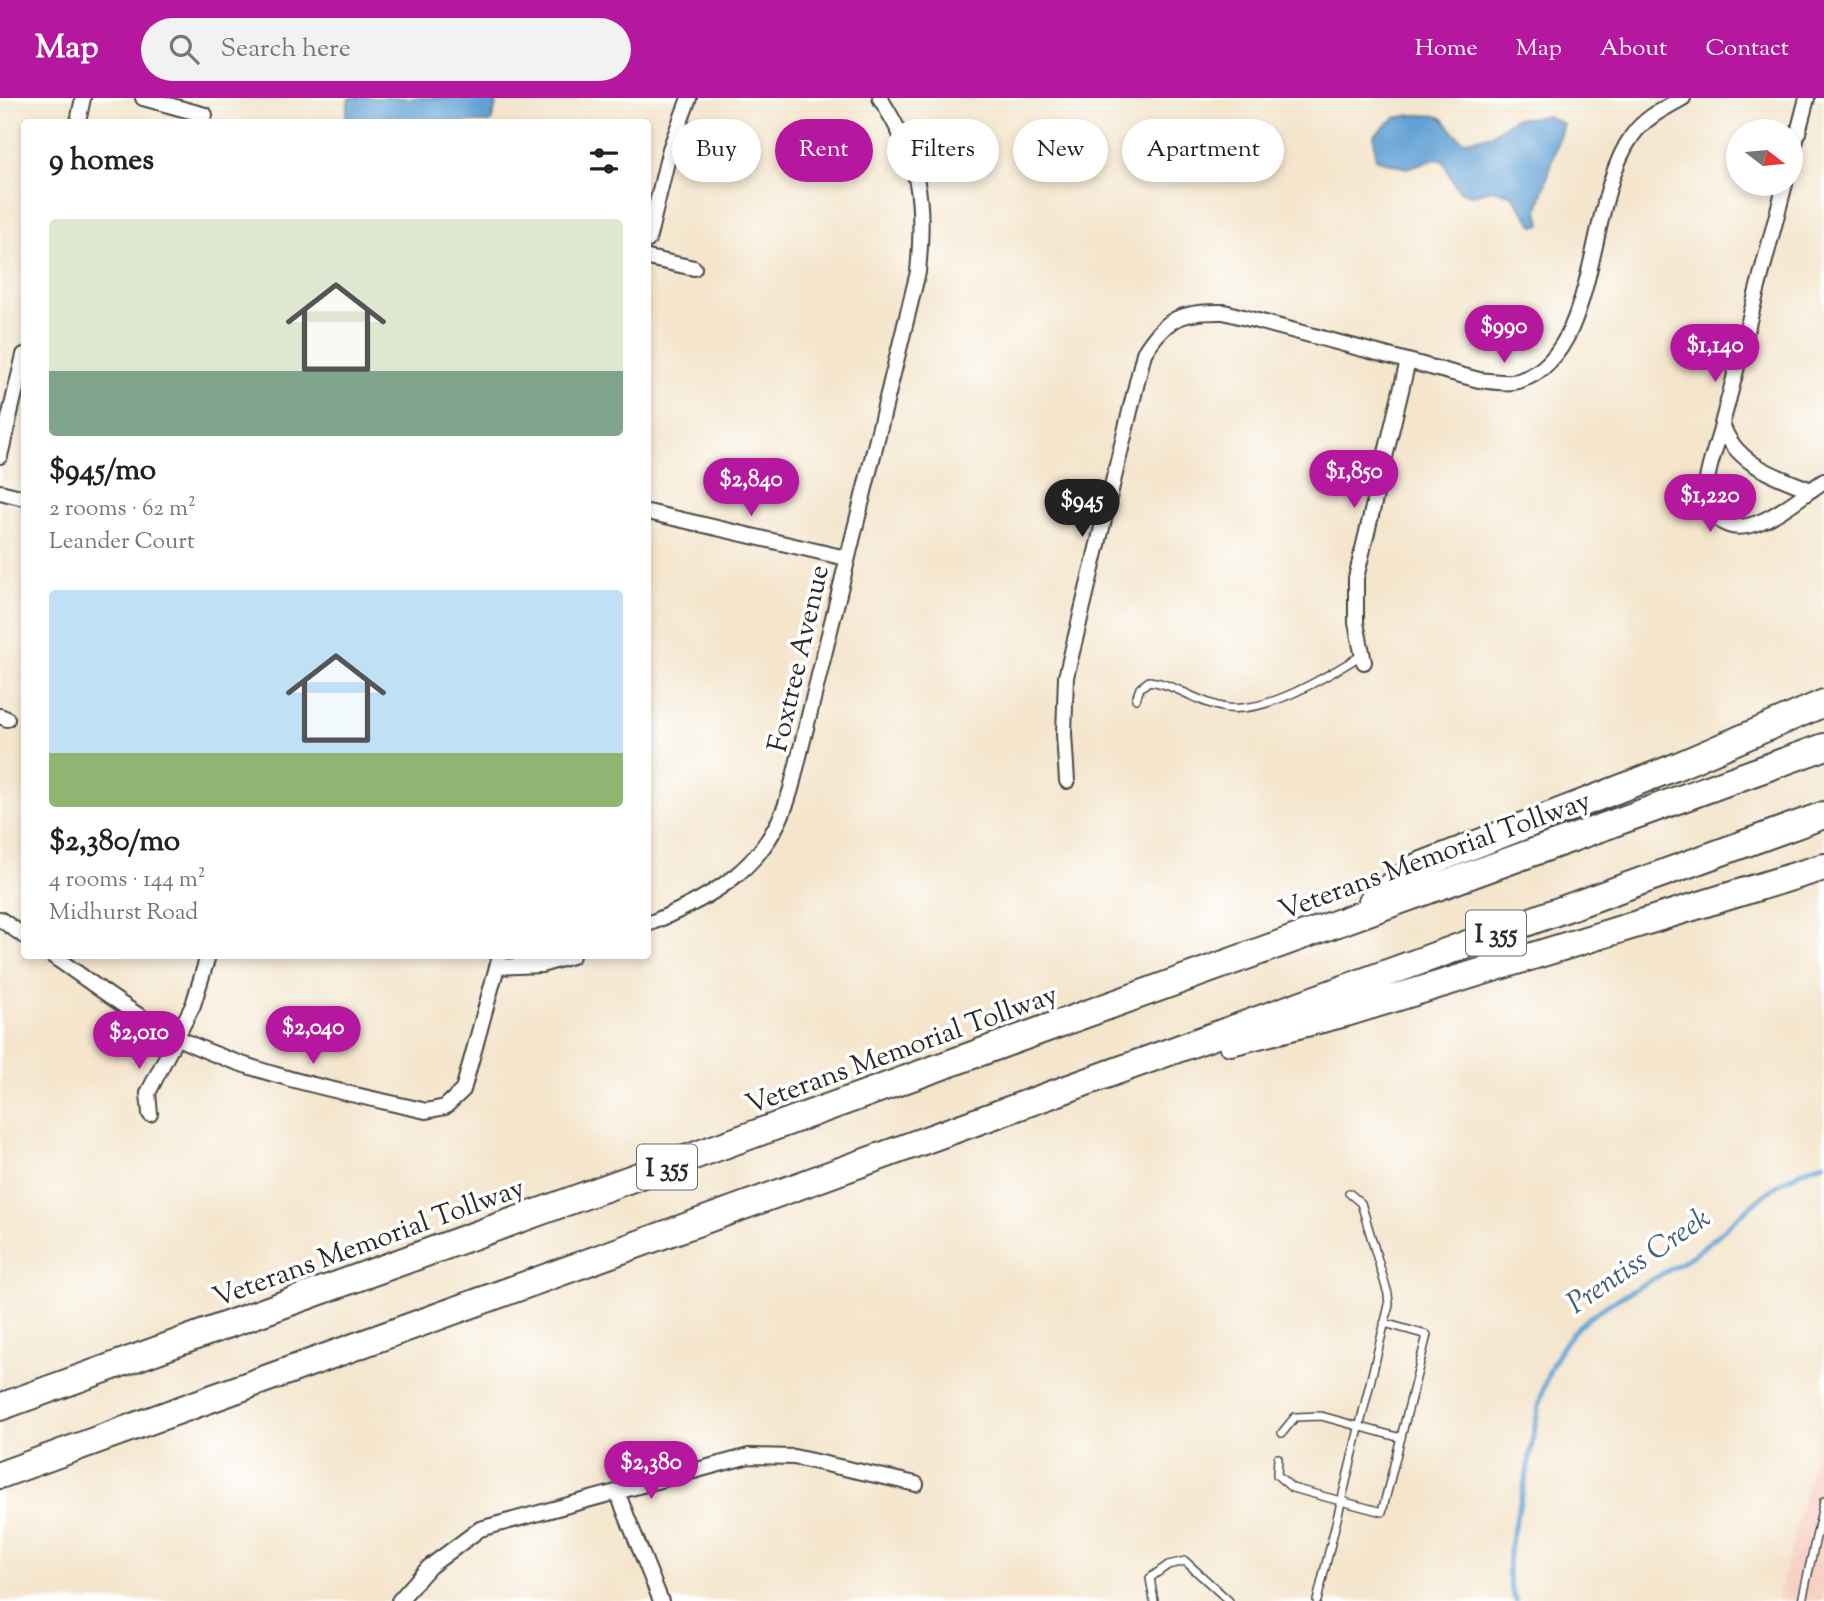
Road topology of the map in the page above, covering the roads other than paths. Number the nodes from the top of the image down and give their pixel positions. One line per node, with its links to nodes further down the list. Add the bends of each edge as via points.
1 (83, 98): 8 (street)
2 (143, 98): 7 (street)
3 (689, 98): 11 (street, via 670,149)
4 (880, 98): 23 (street, Foxtree Avenue, via 900,129 918,174 921,241 918,272)
5 (1683, 98): 14 (street, via 1633,134 1617,162 1577,318 1557,356 1521,380 1502,383)
6 (1807, 98): 9 (street)
7 (205, 115)
8 (79, 119)
9 (1802, 119)
10 (1782, 196): 16 (street)
11 (651, 228)
12 (651, 259): 13 (street)
13 (694, 268)
14 (1408, 361): 24 (street, via 1356,578 1356,623); 28 (street, via 1224,312 1186,314 1170,320 1155,335 1144,353 1066,677)
15 (21, 368): 17 (street)
16 (1722, 424): 19 (street, via 1728,442 1738,452 1777,477); 19 (street, via 1706,495 1710,511 1722,522 1736,526 1757,522)
17 (0, 456)
18 (1824, 481): 19 (street)
19 (1811, 490)
20 (0, 492): 21 (street)
21 (21, 497)
22 (651, 513): 23 (street)
23 (846, 558): 33 (street, Foxtree Avenue, via 791,789 777,828 748,868 694,904)
24 (1364, 658): 25 (lane, via 1312,685 1249,706 1227,708 1149,681)
25 (1136, 699)
26 (1824, 703): 31 (highway, via 1673,768 1417,867)
27 (1824, 747): 31 (highway, Veterans Memorial Tollway / I 355)
28 (1067, 781)
29 (1824, 815): 40 (highway, I 355)
30 (1824, 867): 40 (highway, via 1346,1013 1255,1038)
31 (1353, 916): 44 (highway, Veterans Memorial Tollway / I 355)
32 (0, 919): 34 (street)
33 (651, 924)
34 (21, 934)
35 (58, 959): 39 (street)
36 (207, 959): 39 (street, via 193,1005)
37 (562, 959): 38 (street, via 541,965)
38 (498, 961): 39 (street, via 469,1074 453,1102 436,1110 321,1087 245,1065)
39 (176, 1037): 41 (street, via 148,1093)
40 (1167, 1051): 49 (highway, I 355, via 814,1183)
41 (150, 1114)
42 (1349, 1193): 43 (lane, via 1361,1203 1388,1294)
43 (1384, 1323): 45 (lane); 47 (lane, via 1427,1335)
44 (0, 1407)
45 (1359, 1427): 46 (lane, via 1321,1416 1295,1417); 47 (lane); 52 (lane)
46 (1282, 1433)
47 (1401, 1438): 52 (lane, via 1382,1512)
48 (1278, 1458): 52 (lane, via 1277,1475 1292,1488)
49 (0, 1475)
50 (916, 1484): 51 (street, via 766,1455)
51 (617, 1492): 54 (street, via 480,1530 429,1567); 55 (street)
52 (1341, 1501): 58 (lane)
53 (1824, 1501): 59 (lane)
54 (399, 1601)
55 (661, 1601)
56 (1154, 1601): 57 (lane, via 1150,1578 1168,1564 1185,1561)
57 (1229, 1601)
58 (1317, 1601)
59 (1802, 1601)

